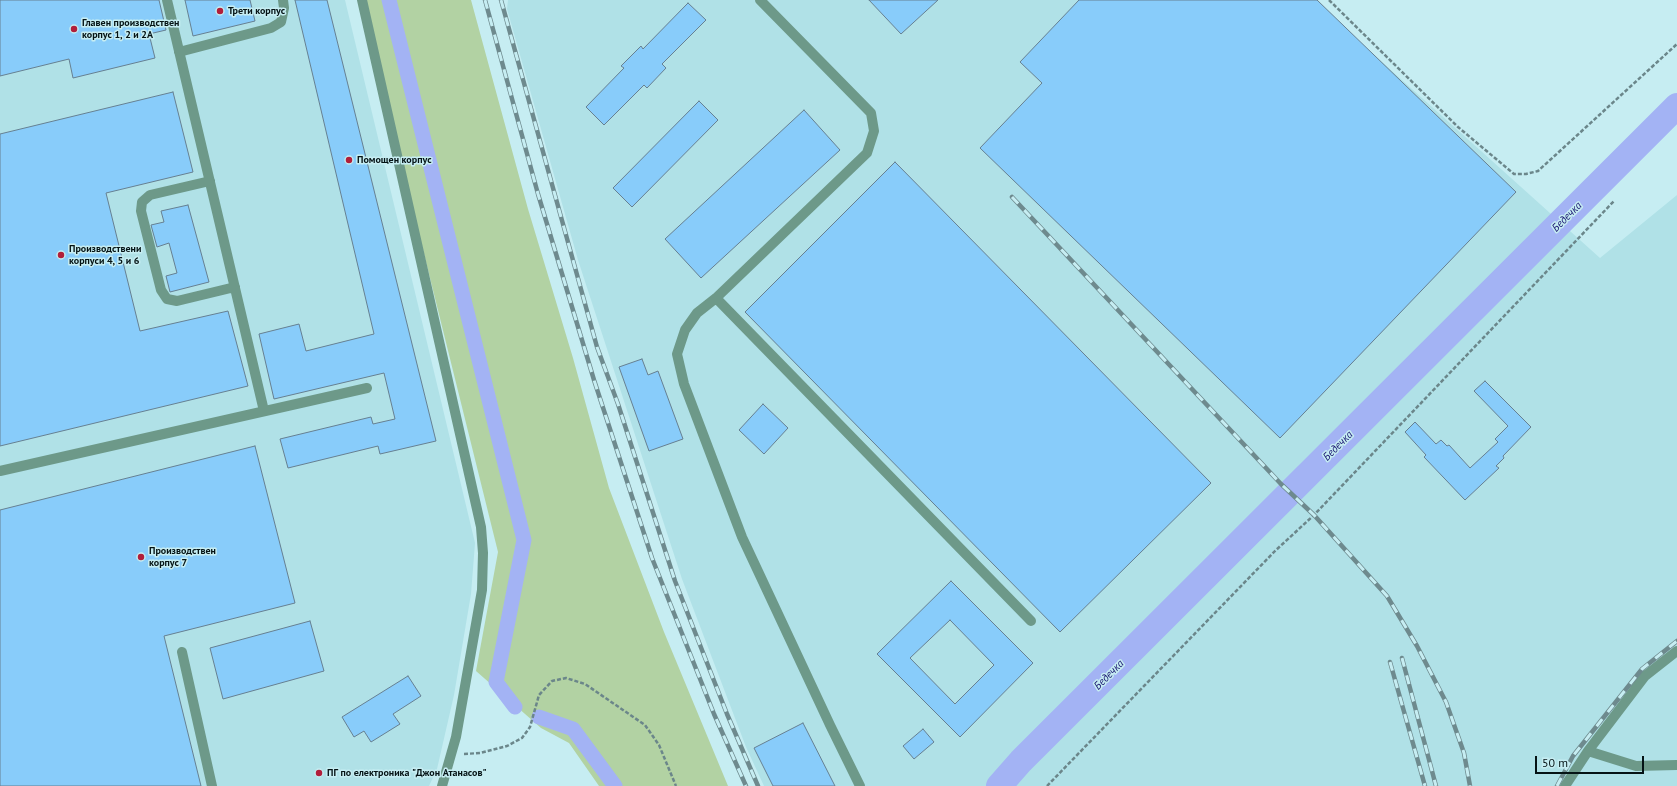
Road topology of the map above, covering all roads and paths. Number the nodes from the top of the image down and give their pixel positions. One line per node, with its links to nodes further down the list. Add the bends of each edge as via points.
1 (166, 0): 7 (street)
2 (283, 0): 7 (street, via 281,22 271,28)
3 (362, 0): 19 (street, via 481,527 482,590)
4 (760, 0): 11 (street, via 871,114 874,131 867,153)
5 (1329, 0): 6 (path, via 1458,127 1514,174 1538,171)
6 (1677, 44)
7 (179, 52): 8 (street)
8 (210, 181): 10 (street); 10 (street, via 150,196 142,202 141,211 162,290 167,299 177,301)
9 (1614, 201): 25 (path, via 1314,515 1275,551)
10 (235, 287): 13 (street)
11 (716, 298): 15 (street); 24 (street, via 697,313 685,330 677,354 684,384 742,537)
12 (367, 388): 13 (street)
13 (264, 411): 14 (street)
14 (0, 471)
15 (1030, 621)
16 (1677, 651): 18 (street, via 1645,676)
17 (182, 652): 21 (street)
18 (1588, 751): 20 (street, via 1636,766); 26 (street)
19 (451, 756): 22 (street); 23 (path, via 480,753 507,746 522,738 530,727 539,695 552,681 566,678 586,684 645,725 659,744)
20 (1677, 765)
21 (212, 786)
22 (442, 786)
23 (676, 786)
24 (860, 786)
25 (1047, 786)
26 (1565, 786)

